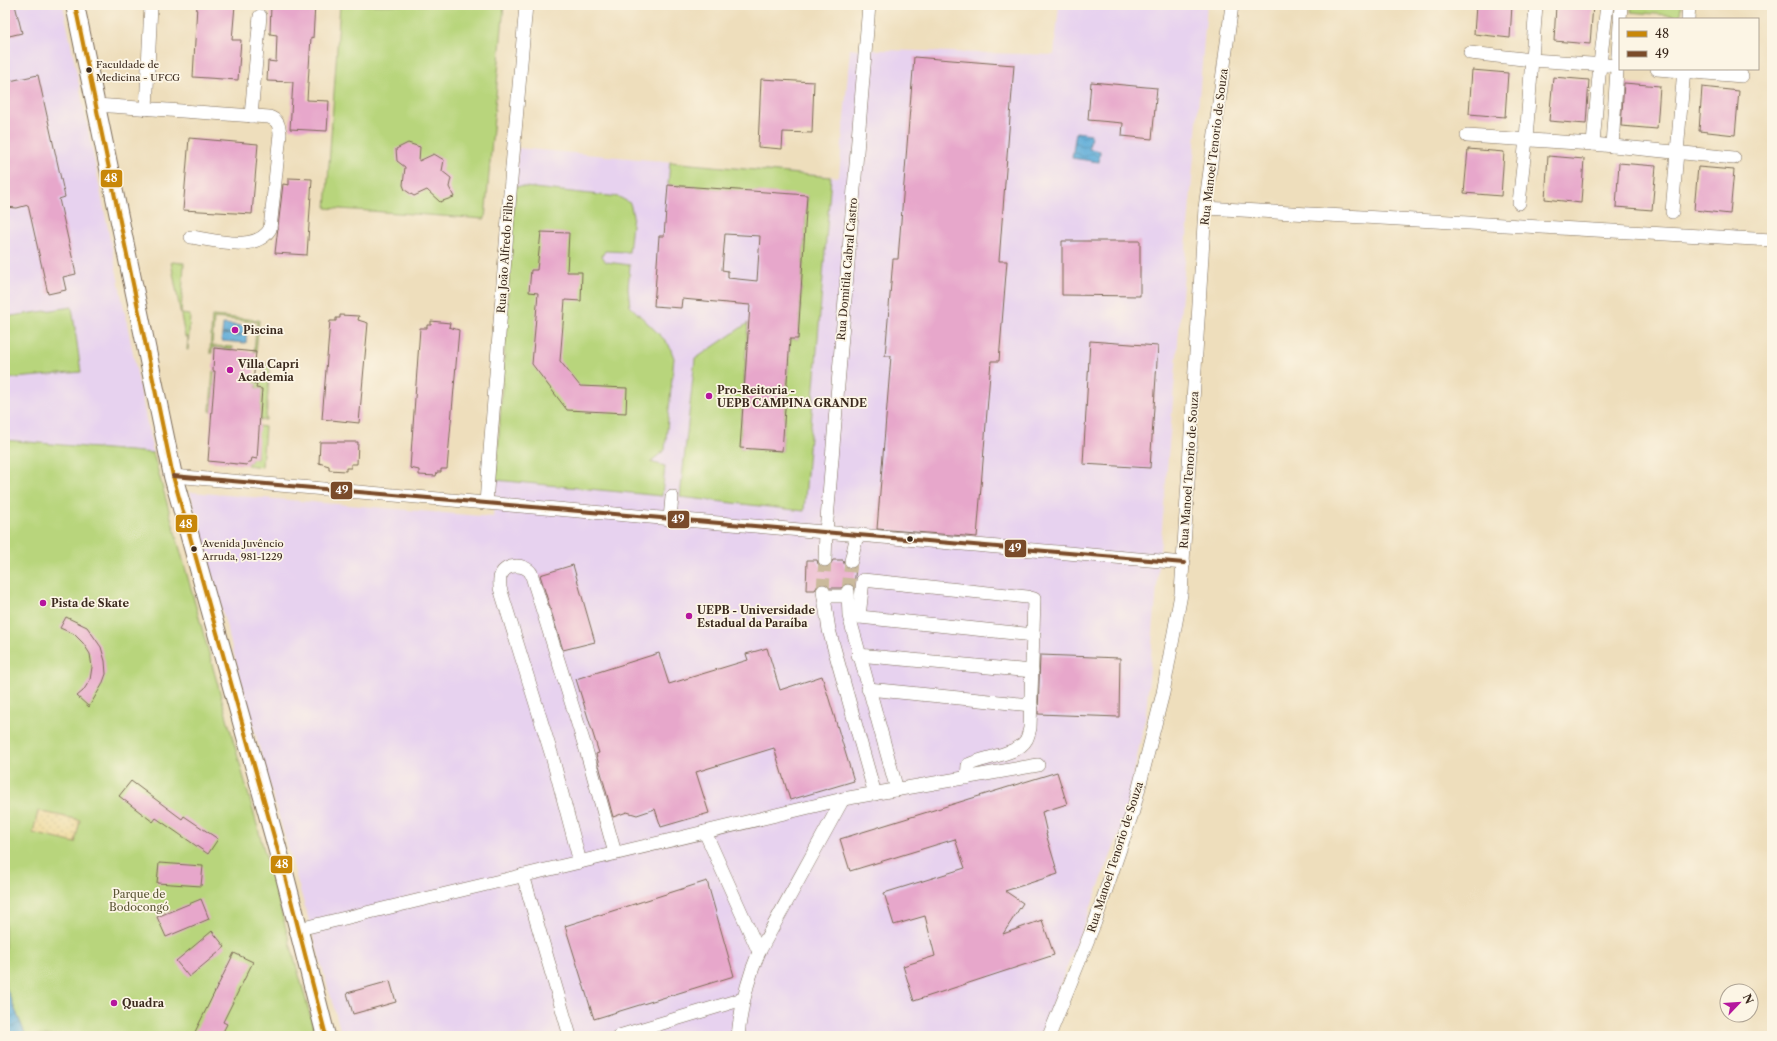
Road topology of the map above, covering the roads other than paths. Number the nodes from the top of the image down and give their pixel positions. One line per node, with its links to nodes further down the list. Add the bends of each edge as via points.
1 (75, 5): 19 (street)
2 (151, 5): 20 (street)
3 (526, 5): 35 (street, Rua João Alfredo Filho)
4 (869, 5): 37 (street, Rua Domitila Cabral Castro)
5 (1232, 5): 29 (street, Rua Manoel Tenorio de Souza)
6 (1536, 5): 14 (street)
7 (1607, 5): 15 (street)
8 (1621, 5): 11 (street)
9 (1689, 5): 12 (street)
10 (260, 16): 21 (street)
11 (1620, 18)
12 (1688, 18)
13 (1470, 53): 14 (street)
14 (1532, 60): 15 (street); 23 (street)
15 (1600, 64): 16 (street); 24 (street)
16 (1619, 66): 25 (street)
17 (1684, 70): 18 (street); 26 (street)
18 (1742, 76)
19 (96, 105): 20 (street); 33 (street)
20 (146, 109): 21 (street)
21 (251, 116): 31 (street, via 269,117 275,119 279,125 270,229 266,236 246,244)
22 (1467, 136): 23 (street)
23 (1526, 139): 24 (street); 28 (street)
24 (1593, 144): 25 (street)
25 (1612, 146): 26 (street)
26 (1678, 151): 27 (street); 30 (street)
27 (1734, 158)
28 (1519, 203)
29 (1206, 208): 32 (street); 41 (street, Rua Manoel Tenorio de Souza)
30 (1672, 212)
31 (191, 237)
32 (1772, 240)
33 (174, 476): 35 (street); 57 (street)
34 (672, 497): 36 (street)
35 (486, 503): 36 (street)
36 (670, 519): 37 (street)
37 (826, 532): 38 (street); 39 (street, Rua Domitila Cabral Castro)
38 (856, 535): 40 (street); 41 (street)
39 (825, 560)
40 (851, 561)
41 (1184, 563): 64 (street, Rua Manoel Tenorio de Souza, via 1163,693 1133,811 1096,922)
42 (854, 617): 43 (street); 43 (street, via 863,580 1032,598 1035,601); 44 (street); 51 (street, via 848,594 824,593 829,630)
43 (1034, 635): 45 (street)
44 (858, 655): 45 (street); 46 (street)
45 (1032, 671): 47 (street)
46 (868, 689): 47 (street); 50 (street)
47 (1030, 705): 49 (street, via 1030,728 1026,741 1017,749 976,760 968,765)
48 (1038, 765): 49 (street)
49 (967, 778): 50 (street)
50 (897, 790): 51 (street)
51 (875, 794): 52 (street)
52 (843, 799): 53 (street); 58 (street)
53 (705, 832): 54 (street); 58 (street)
54 (615, 853): 55 (street); 55 (street, via 533,577 528,568 518,566 504,570 500,575 500,588 552,756)
55 (580, 862): 56 (street)
56 (523, 875): 57 (street); 61 (street)
57 (299, 929): 60 (street)
58 (759, 952): 59 (street, via 750,972)
59 (743, 999): 62 (street); 63 (street)
60 (326, 1036)
61 (570, 1036)
62 (619, 1036)
63 (738, 1036)
64 (1048, 1036)

